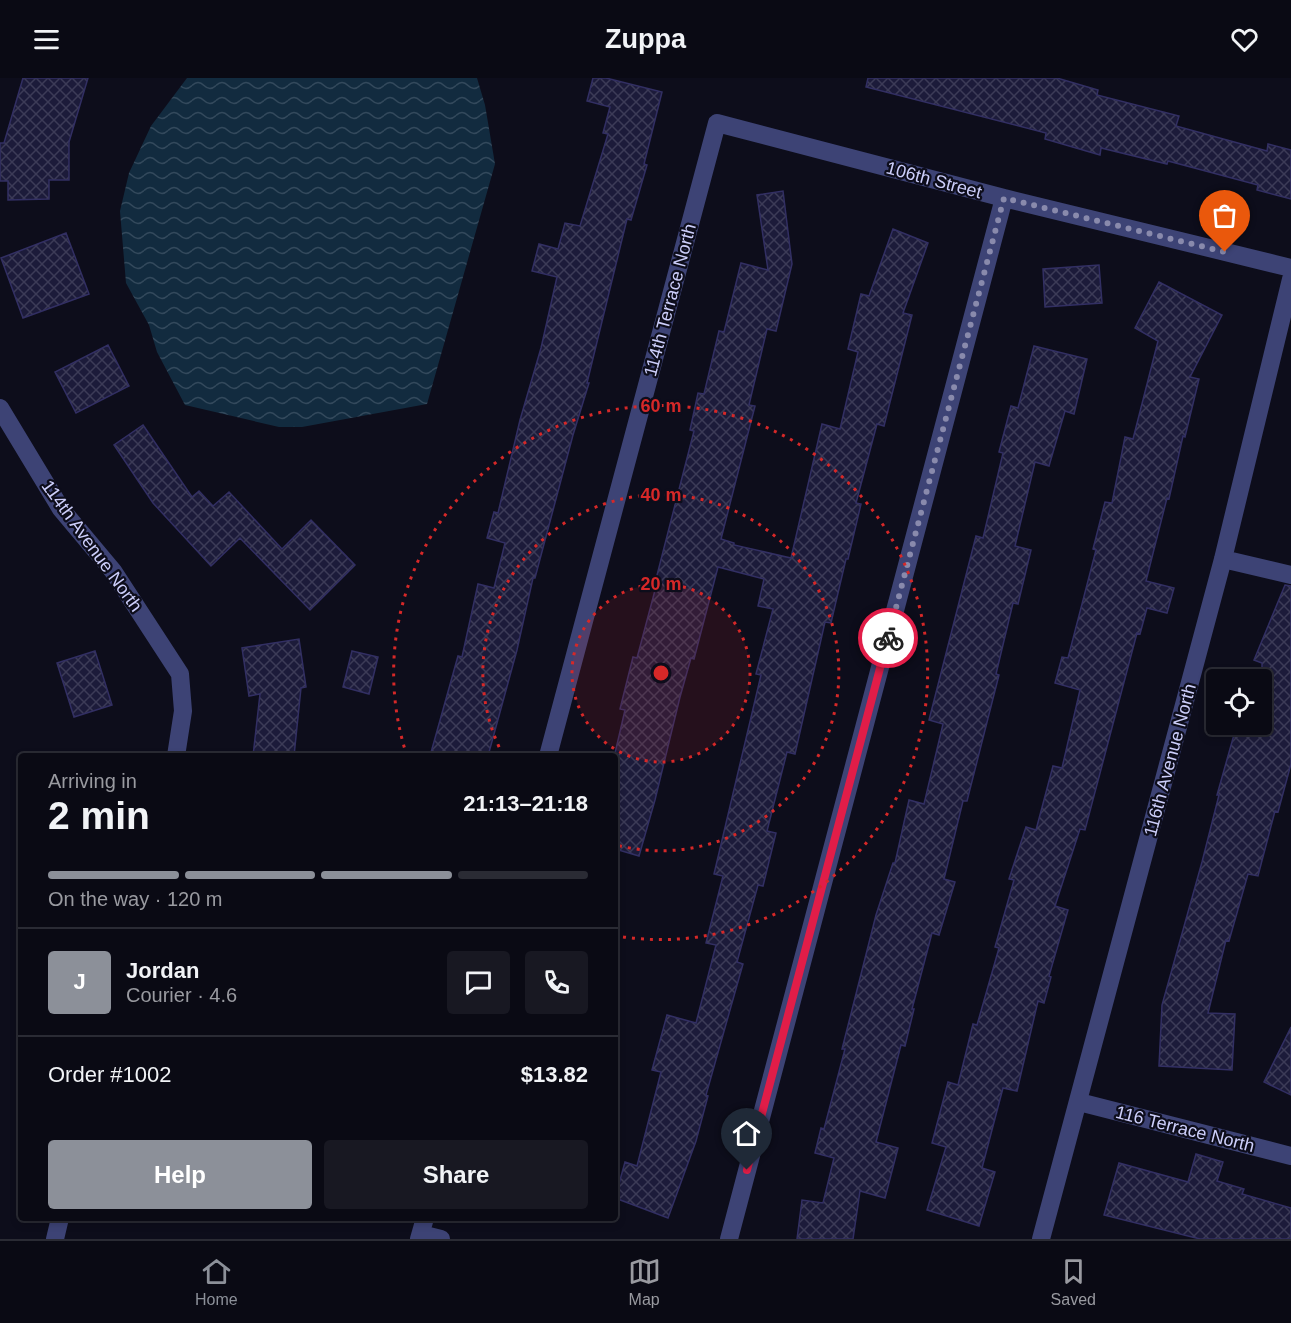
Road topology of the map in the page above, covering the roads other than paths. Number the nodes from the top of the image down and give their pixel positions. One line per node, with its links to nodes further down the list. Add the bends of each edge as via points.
1 (717, 123): 2 (street, 106th Street); 9 (street, 114th Terrace North)
2 (1004, 198): 3 (street, 106th Street); 16 (street)
3 (1291, 268)
4 (1291, 279): 6 (street, 116th Avenue North)
5 (0, 408): 8 (street, 114th Avenue North, via 61,509 113,570 180,674 183,711)
6 (1223, 559): 7 (street); 10 (street, 116th Avenue North)
7 (1291, 575)
8 (177, 753)
9 (549, 753)
10 (1079, 1102): 11 (street, 116 Terrace North); 17 (street, 116th Avenue North)
11 (1291, 1156)
12 (59, 1221): 14 (street)
13 (422, 1230): 15 (street)
14 (55, 1239)
15 (441, 1239)
16 (729, 1239)
17 (1041, 1239)

